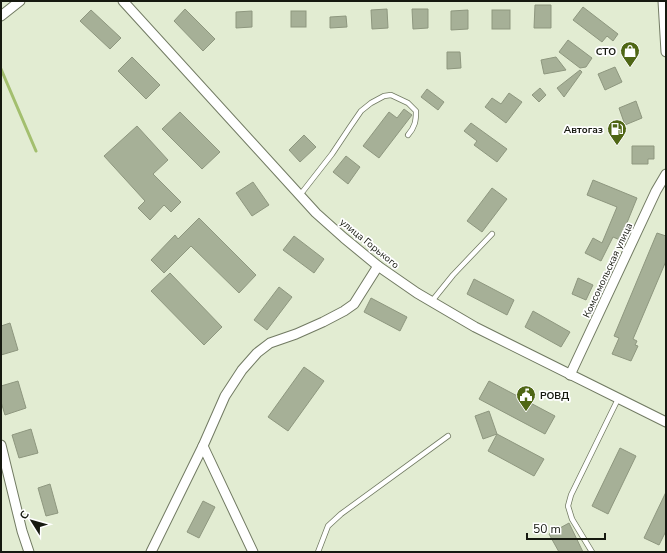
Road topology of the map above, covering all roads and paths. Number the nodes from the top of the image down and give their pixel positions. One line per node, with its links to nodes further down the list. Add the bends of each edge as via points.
1 (20, 1): 4 (street)
2 (123, 1): 8 (street, улица Горького)
3 (663, 1): 5 (street)
4 (1, 16)
5 (666, 52)
6 (408, 135): 8 (lane, via 413,128 416,111 408,103 392,94 371,103 361,111)
7 (666, 174): 12 (street, Комсомольская улица)
8 (300, 195): 10 (street, улица Горького, via 316,213)
9 (492, 234): 11 (lane)
10 (378, 266): 11 (street, улица Горького); 17 (street, via 354,304 323,322 270,343 257,353 225,396)
11 (432, 301): 12 (street, улица Горького, via 475,327)
12 (570, 375): 13 (street, улица Горького)
13 (618, 399): 14 (street, улица Горького); 22 (lane, via 568,506 572,518)
14 (666, 422)
15 (448, 436): 21 (lane, via 341,514 328,526)
16 (1, 444): 18 (street)
17 (203, 446): 19 (street); 20 (street)
18 (29, 552)
19 (151, 552)
20 (253, 552)
21 (318, 552)
22 (592, 552)

